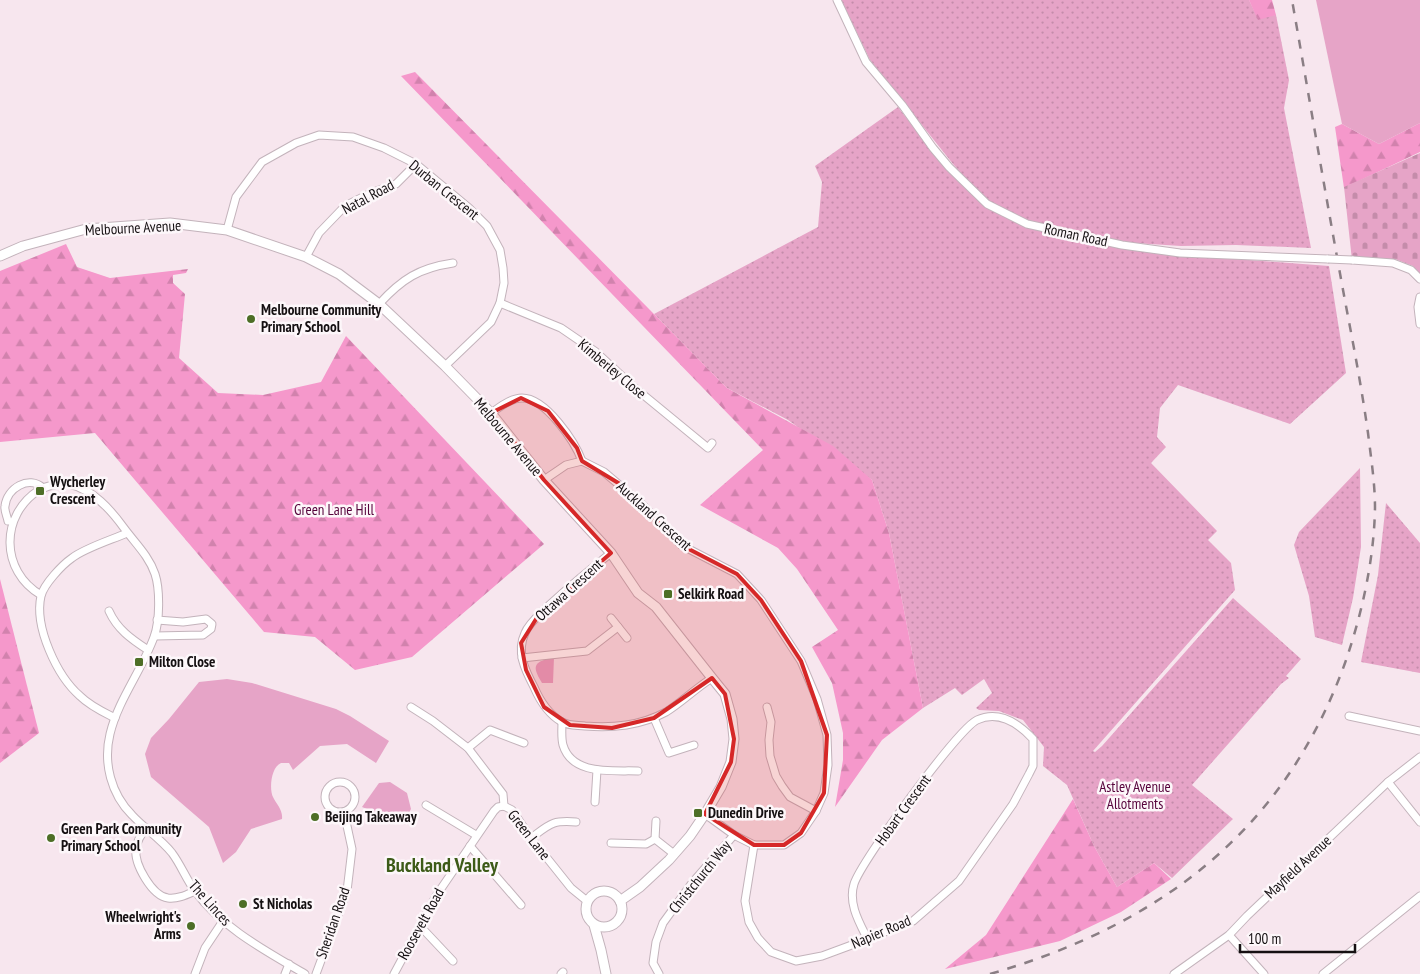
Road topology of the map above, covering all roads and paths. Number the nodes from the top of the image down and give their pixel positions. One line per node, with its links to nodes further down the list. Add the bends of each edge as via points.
1 (837, 0): 7 (street, Roman Road, bridge, via 866,62 903,106 932,148 977,196 1027,224 1122,245 1189,253 1393,263 1411,270)
2 (416, 164): 3 (street, Durban Crescent, via 353,137 320,136 296,143 262,162 236,197); 5 (street, Natal Road, via 396,184 345,206 319,233); 9 (street, Durban Crescent, via 487,226 500,250 504,283)
3 (227, 230): 4 (street, Melbourne Avenue, via 170,223 86,229 23,246); 5 (street, Melbourne Avenue)
4 (0, 256)
5 (306, 257): 10 (street, Melbourne Avenue, via 339,274)
6 (452, 263): 10 (street, via 424,269 410,276)
7 (1420, 279)
8 (1420, 297): 11 (street)
9 (500, 303): 12 (street, Durban Crescent, via 491,322); 14 (street, Kimberley Close, via 561,328 596,352 708,448)
10 (379, 304): 12 (street, Melbourne Avenue)
11 (1420, 324)
12 (445, 366): 13 (street, Melbourne Avenue)
13 (491, 414): 15 (street, via 508,402 521,398 538,403 577,448); 16 (street, Melbourne Avenue)
14 (712, 443)
15 (582, 461): 16 (street, via 566,465); 49 (street, Auckland Crescent, via 620,484 681,545 737,574 761,600 801,661 827,735 828,765 824,794)
16 (544, 480): 20 (street, Melbourne Avenue)
17 (43, 488): 18 (street, via 20,502); 18 (street, via 30,482 13,490 4,508); 19 (street, The Linces, via 68,483 81,488 105,506)
18 (8, 521): 21 (street, via 4,551 13,573)
19 (127, 533): 21 (street, via 72,558 48,581); 24 (street, The Linces, via 144,552 155,574 159,597)
20 (611, 552): 29 (street, Ottawa Crescent, via 569,586 532,623 521,643); 30 (street, Melbourne Avenue, via 638,593 656,607)
21 (41, 595): 34 (street, via 40,619 44,636 60,673 92,706)
22 (109, 612): 28 (street, via 130,638)
23 (611, 618): 25 (street)
24 (157, 620): 26 (street, The Linces); 26 (street, via 183,622 206,619 212,624 203,635)
25 (618, 627): 27 (street); 29 (street, via 587,651)
26 (155, 636): 28 (street, The Linces)
27 (627, 638)
28 (148, 650): 34 (street, The Linces)
29 (522, 658): 37 (street, via 544,707)
30 (712, 678): 35 (street); 51 (street, Melbourne Avenue, via 725,694 734,739 730,762)
31 (411, 707): 41 (street, Green Lane)
32 (767, 707): 49 (street, via 771,722 770,756 776,776 790,798)
33 (1349, 716): 38 (street)
34 (115, 718): 55 (street, The Linces, via 107,756 114,790 132,815)
35 (654, 718): 37 (street, via 612,728); 40 (street, via 670,753)
36 (1006, 718): 74 (street, Hobart Crescent, via 989,716 975,720 924,779 878,844 854,884 852,900); 74 (street, Napier Road, via 1022,727 1033,739 1033,766 1012,804 959,881 912,921)
37 (562, 722): 43 (street, via 563,746 570,757 581,767)
38 (1420, 731)
39 (524, 743): 41 (street, via 490,730)
40 (694, 745)
41 (468, 748): 48 (street, Green Lane, via 503,794)
42 (1420, 757): 45 (street, Mayfield Avenue)
43 (596, 770): 44 (street); 46 (street)
44 (638, 771)
45 (1388, 782): 54 (street); 73 (street, Mayfield Avenue)
46 (596, 802)
47 (426, 805): 56 (street)
48 (504, 806): 56 (street, Roosevelt Road, via 496,808); 58 (street, Green Lane, via 512,810)
49 (816, 811): 61 (street, via 801,833 784,845)
50 (344, 812): 50 (street, via 332,810 325,800 326,792 335,783 347,784 353,790 354,803); 81 (street, Sheridan Road, via 352,849 347,891)
51 (705, 814): 57 (street); 63 (street, Melbourne Avenue)
52 (656, 821): 59 (street)
53 (576, 822): 58 (street, via 558,821)
54 (1420, 822)
55 (147, 828): 64 (street, The Linces, via 172,853); 64 (street, via 140,836 136,850 147,880 168,898)
56 (476, 835): 62 (street, Roosevelt Road)
57 (734, 835): 61 (street); 84 (street, Christchurch Way, via 692,883 663,923 653,963)
58 (531, 838): 66 (street, Green Lane, via 571,888)
59 (655, 840): 60 (street, via 646,844); 63 (street)
60 (611, 843)
61 (754, 845): 74 (street, Napier Road, via 745,901 753,930 771,952 796,961 822,956)
62 (470, 846): 68 (street); 71 (street, Roosevelt Road)
63 (674, 854): 67 (street, Melbourne Avenue, via 640,887)
64 (195, 891): 69 (street, The Linces)
65 (1420, 896): 87 (street)
66 (587, 901): 67 (street, via 595,893 607,891); 70 (street, via 586,916)
67 (620, 901): 72 (street, via 620,918)
68 (520, 905)
69 (223, 921): 77 (street, The Linces); 78 (street, via 205,948)
70 (594, 925): 72 (street); 75 (street)
71 (420, 926): 76 (street); 82 (street, Roosevelt Road)
72 (607, 928): 75 (street)
73 (1230, 935): 85 (street, Mayfield Avenue); 86 (street)
74 (867, 938)
75 (601, 950): 83 (street)
76 (453, 961)
77 (289, 964): 79 (street); 80 (street, The Linces)
78 (195, 974)
79 (285, 974)
80 (305, 974)
81 (316, 974)
82 (394, 974)
83 (606, 974)
84 (659, 974)
85 (1174, 974)
86 (1264, 974)
87 (1323, 974)

